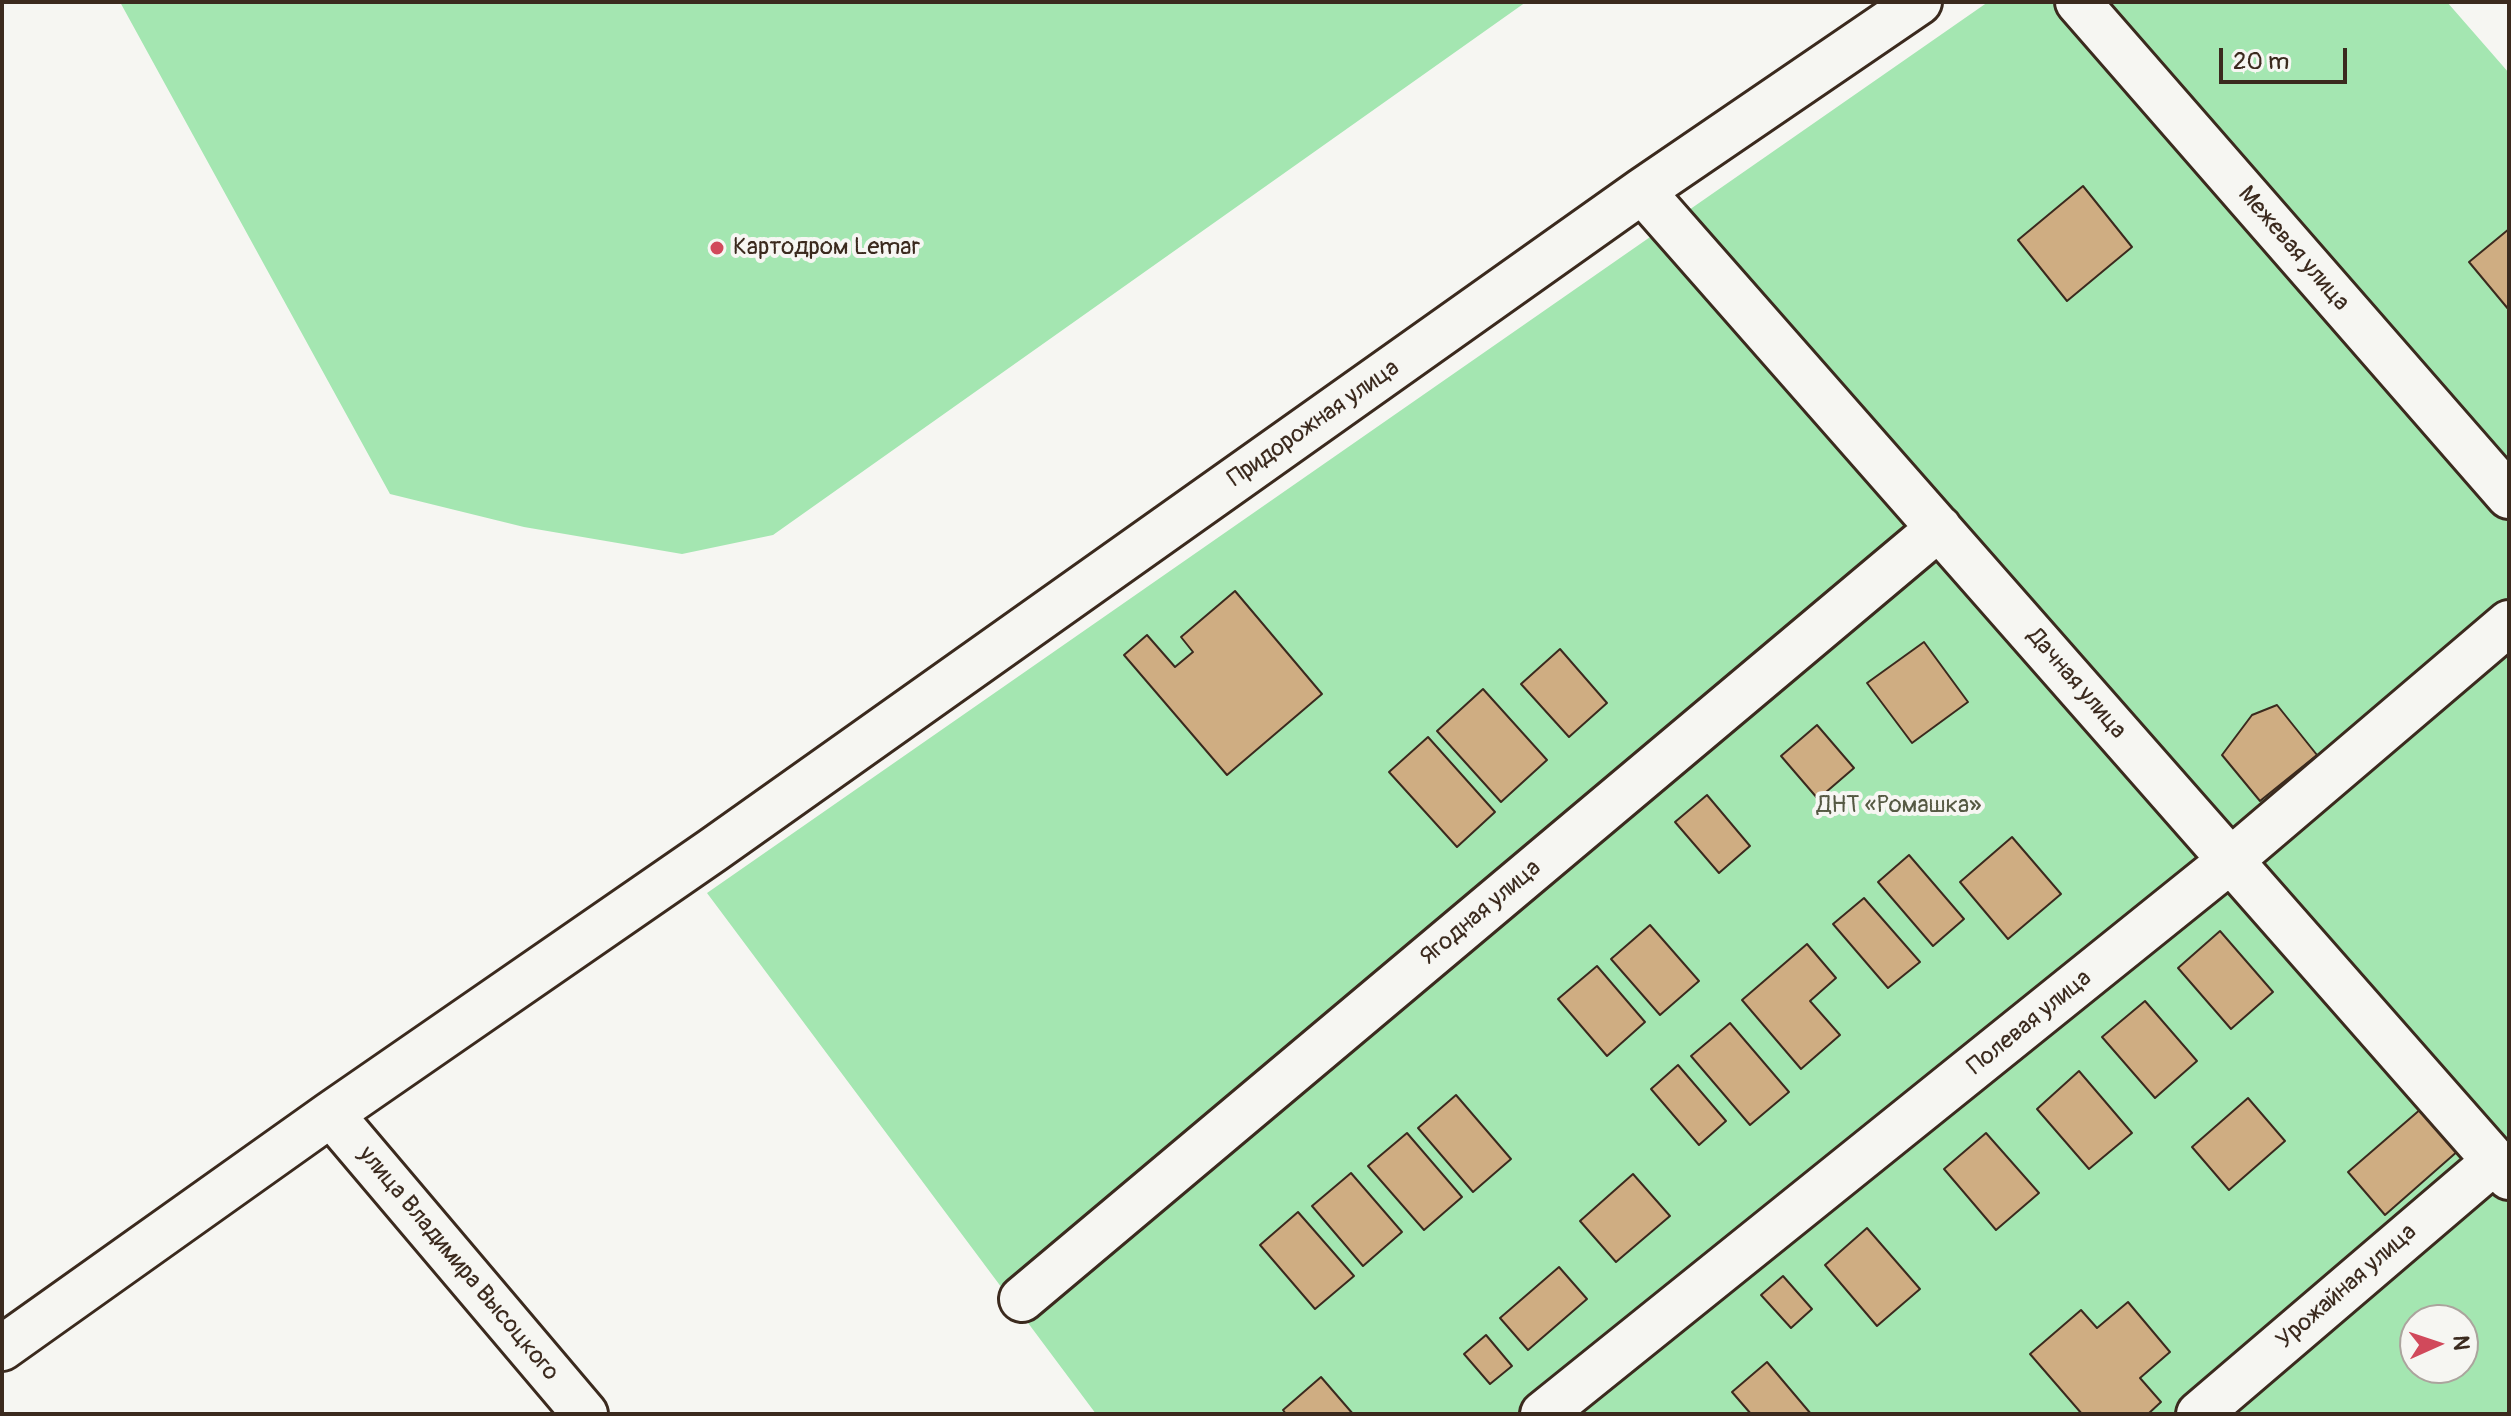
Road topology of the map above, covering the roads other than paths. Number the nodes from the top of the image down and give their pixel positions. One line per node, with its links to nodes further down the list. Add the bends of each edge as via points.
1 (1919, 2): 3 (street, Придорожная улица)
2 (2078, 2): 4 (street, Межевая улица)
3 (1642, 191): 5 (street, Дачная улица); 8 (street, Придорожная улица, via 713,850)
4 (2509, 496)
5 (1939, 528): 7 (street, Дачная улица); 10 (street, Ягодная улица)
6 (2509, 623): 7 (street, Полевая улица)
7 (2231, 860): 9 (street, Дачная улица); 13 (street, Полевая улица)
8 (331, 1114): 11 (street, Придорожная улица); 12 (street, улица Владимира Высоцкого)
9 (2502, 1169): 14 (street, Урожайная улица)
10 (1022, 1299)
11 (2, 1348)
12 (585, 1414)
13 (1543, 1414)
14 (2199, 1414)

